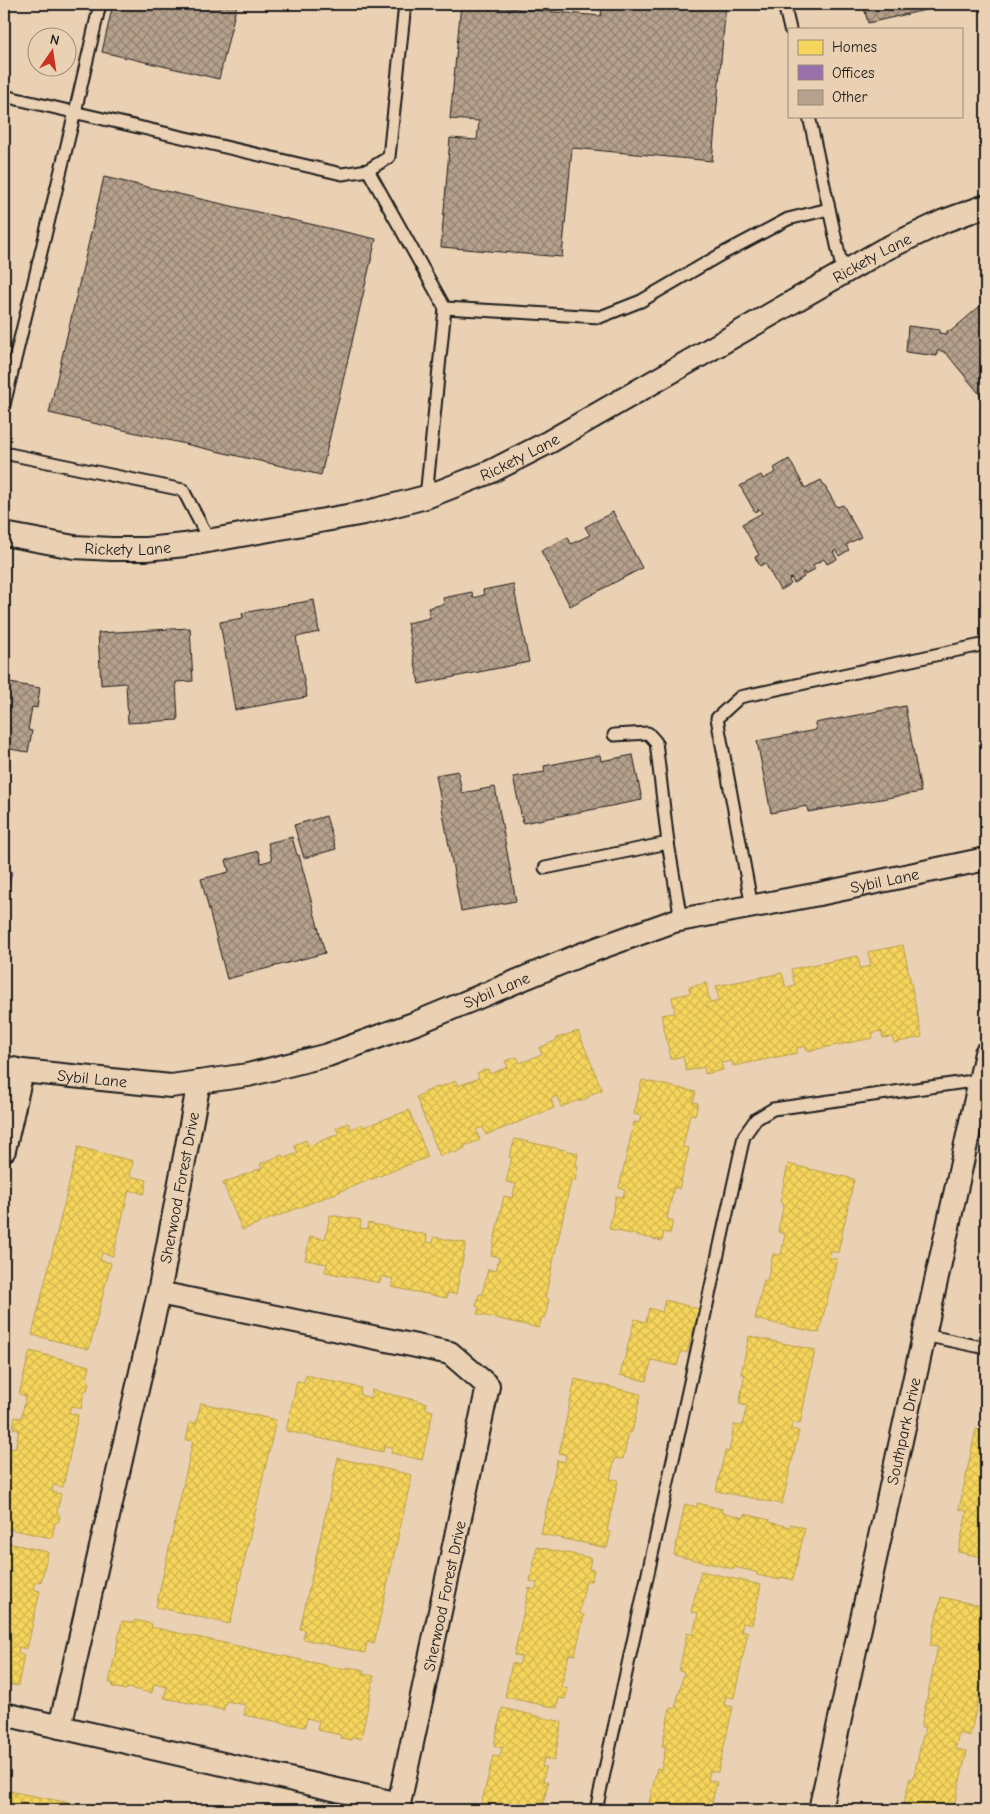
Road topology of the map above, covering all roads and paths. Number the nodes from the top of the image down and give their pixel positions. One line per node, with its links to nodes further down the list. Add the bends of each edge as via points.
1 (100, 4): 6 (lane)
2 (405, 4): 8 (lane, via 389,157)
3 (784, 4): 4 (lane)
4 (790, 28)
5 (4, 96): 6 (lane)
6 (75, 112): 8 (lane, via 342,174); 13 (lane)
7 (809, 118): 10 (lane)
8 (368, 170): 12 (lane)
9 (986, 206): 11 (street, Rickety Lane, via 944,221)
10 (829, 208): 11 (lane); 12 (lane, via 788,219 641,301 600,317)
11 (843, 273): 15 (street, Rickety Lane, via 549,442 490,472)
12 (445, 308): 15 (lane)
13 (4, 405)
14 (4, 453): 17 (lane, via 182,490)
15 (426, 497): 17 (street, Rickety Lane, via 364,513)
16 (4, 534): 17 (street, Rickety Lane, via 74,547 112,549 175,546)
17 (209, 540)
18 (986, 644): 23 (lane, via 740,697 717,718)
19 (614, 735): 20 (lane, via 648,733 656,742)
20 (668, 843): 22 (lane); 24 (lane)
21 (986, 859): 23 (street, Sybil Lane)
22 (544, 868)
23 (752, 907): 24 (street, Sybil Lane)
24 (681, 920): 28 (street, Sybil Lane, via 580,955 416,1023 328,1055 248,1075)
25 (986, 1053): 27 (street, Southpark Drive)
26 (13, 1069): 28 (street, Sybil Lane, via 171,1086); 29 (street)
27 (980, 1080): 31 (street, Southpark Drive); 35 (lane, via 773,1109 756,1119 744,1136)
28 (199, 1082): 30 (street, Sherwood Forest Drive)
29 (4, 1150)
30 (159, 1293): 34 (street, Sherwood Forest Drive); 34 (street, Sherwood Forest Drive, via 450,1353 488,1386 399,1804)
31 (924, 1335): 32 (lane); 36 (street, Southpark Drive)
32 (986, 1348)
33 (4, 1714): 34 (street, Sherwood Forest Drive)
34 (60, 1726)
35 (596, 1810)
36 (820, 1810)

